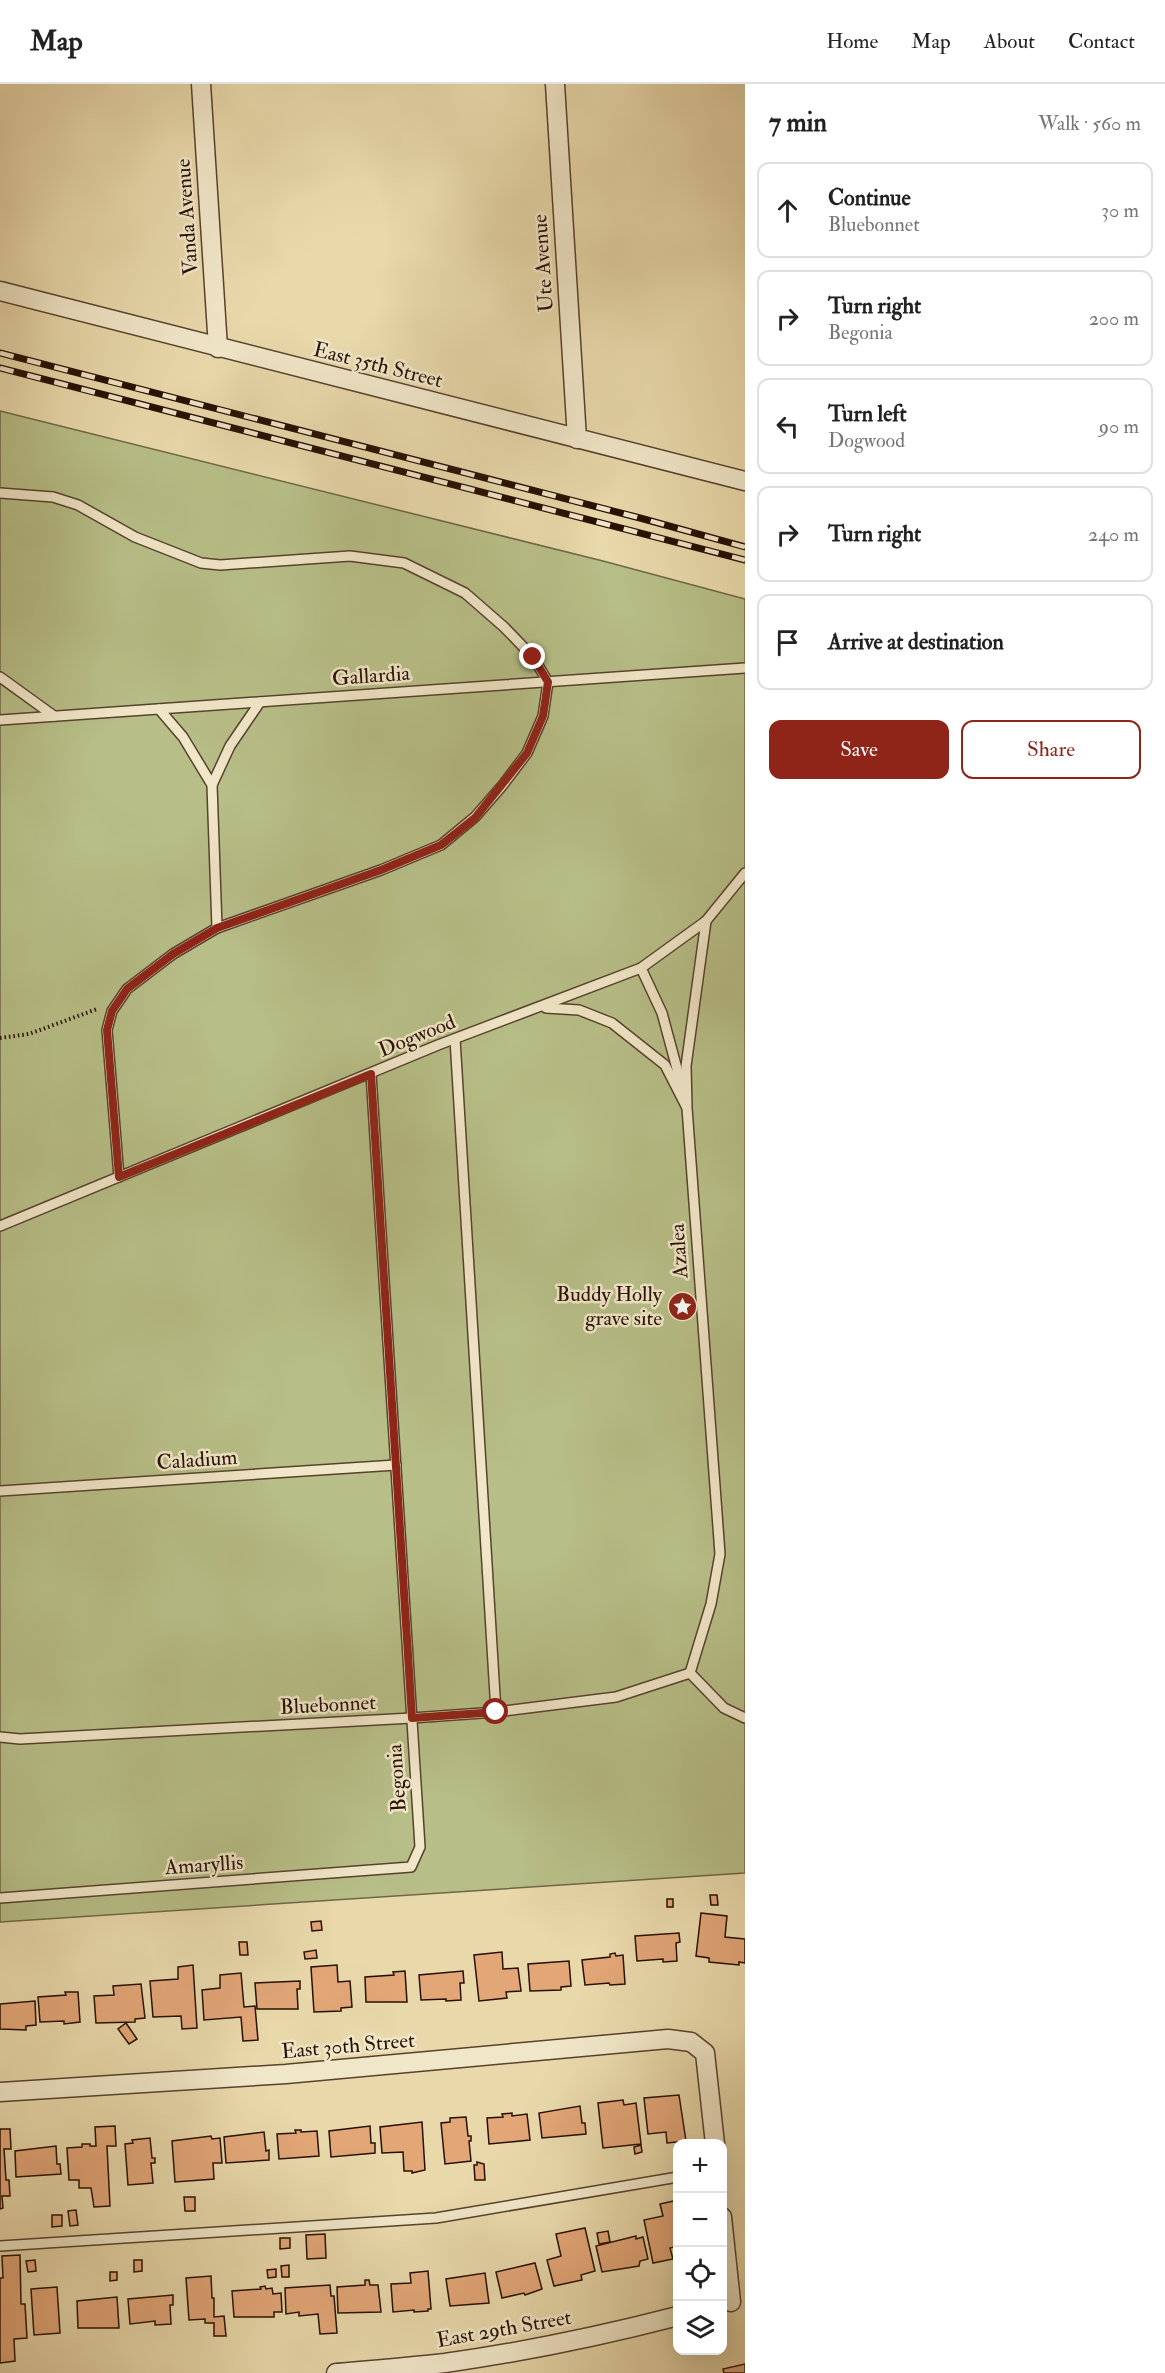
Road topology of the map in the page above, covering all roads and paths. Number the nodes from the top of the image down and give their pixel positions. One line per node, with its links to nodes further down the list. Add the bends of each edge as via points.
1 (201, 84): 4 (street, Vanda Avenue)
2 (555, 84): 5 (street, Ute Avenue)
3 (0, 291): 4 (street, East 35th Street)
4 (218, 348): 5 (street, East 35th Street)
5 (577, 438): 6 (street, East 35th Street)
6 (745, 481)
7 (0, 493): 10 (lane, via 53,496 135,537 201,563 220,566 350,556 404,563 465,593 533,657)
8 (745, 668): 10 (lane, Gallardia)
9 (0, 677): 13 (lane)
10 (548, 682): 11 (lane, Gallardia); 18 (lane, via 543,716 527,753 475,818 441,845)
11 (260, 702): 12 (lane, Gallardia); 15 (lane, via 230,746)
12 (159, 709): 13 (lane, Gallardia); 15 (lane, via 183,737)
13 (54, 716): 14 (lane, Gallardia)
14 (0, 720)
15 (212, 785): 18 (lane)
16 (745, 873): 17 (lane)
17 (706, 921): 19 (lane, Dogwood); 25 (lane, Azalea, via 686,1066)
18 (217, 928): 20 (lane, via 173,954)
19 (641, 968): 21 (lane, Dogwood); 25 (lane, via 662,1013)
20 (117, 1001): 22 (path, via 29,1034); 26 (lane, via 107,1030)
21 (542, 1007): 23 (lane, Dogwood); 25 (lane, via 579,1010 612,1023 664,1065)
22 (0, 1038)
23 (455, 1039): 24 (lane, Dogwood); 31 (lane)
24 (371, 1074): 26 (lane, Dogwood); 28 (lane, Begonia)
25 (687, 1108): 30 (lane, Azalea, via 720,1554 711,1604)
26 (119, 1177): 27 (lane, Dogwood)
27 (0, 1226)
28 (396, 1465): 29 (lane, Caladium); 32 (lane, Begonia)
29 (0, 1491)
30 (690, 1673): 31 (lane, Bluebonnet, via 616,1697); 33 (lane, via 724,1708)
31 (496, 1712): 32 (lane, Bluebonnet)
32 (412, 1718): 34 (lane, Bluebonnet); 35 (lane, Begonia, via 420,1847)
33 (745, 1718)
34 (0, 1737)
35 (411, 1867): 36 (lane, Amaryllis)
36 (0, 1898)
37 (0, 2092): 38 (street, East 30th Street, via 286,2074 668,2039 691,2042 705,2053)
38 (714, 2139)
39 (673, 2178): 40 (lane, via 436,2218)
40 (0, 2246)
41 (727, 2247): 42 (street)
42 (733, 2302)
43 (673, 2317): 44 (street, East 29th Street, via 518,2351 444,2363)
44 (336, 2373)

